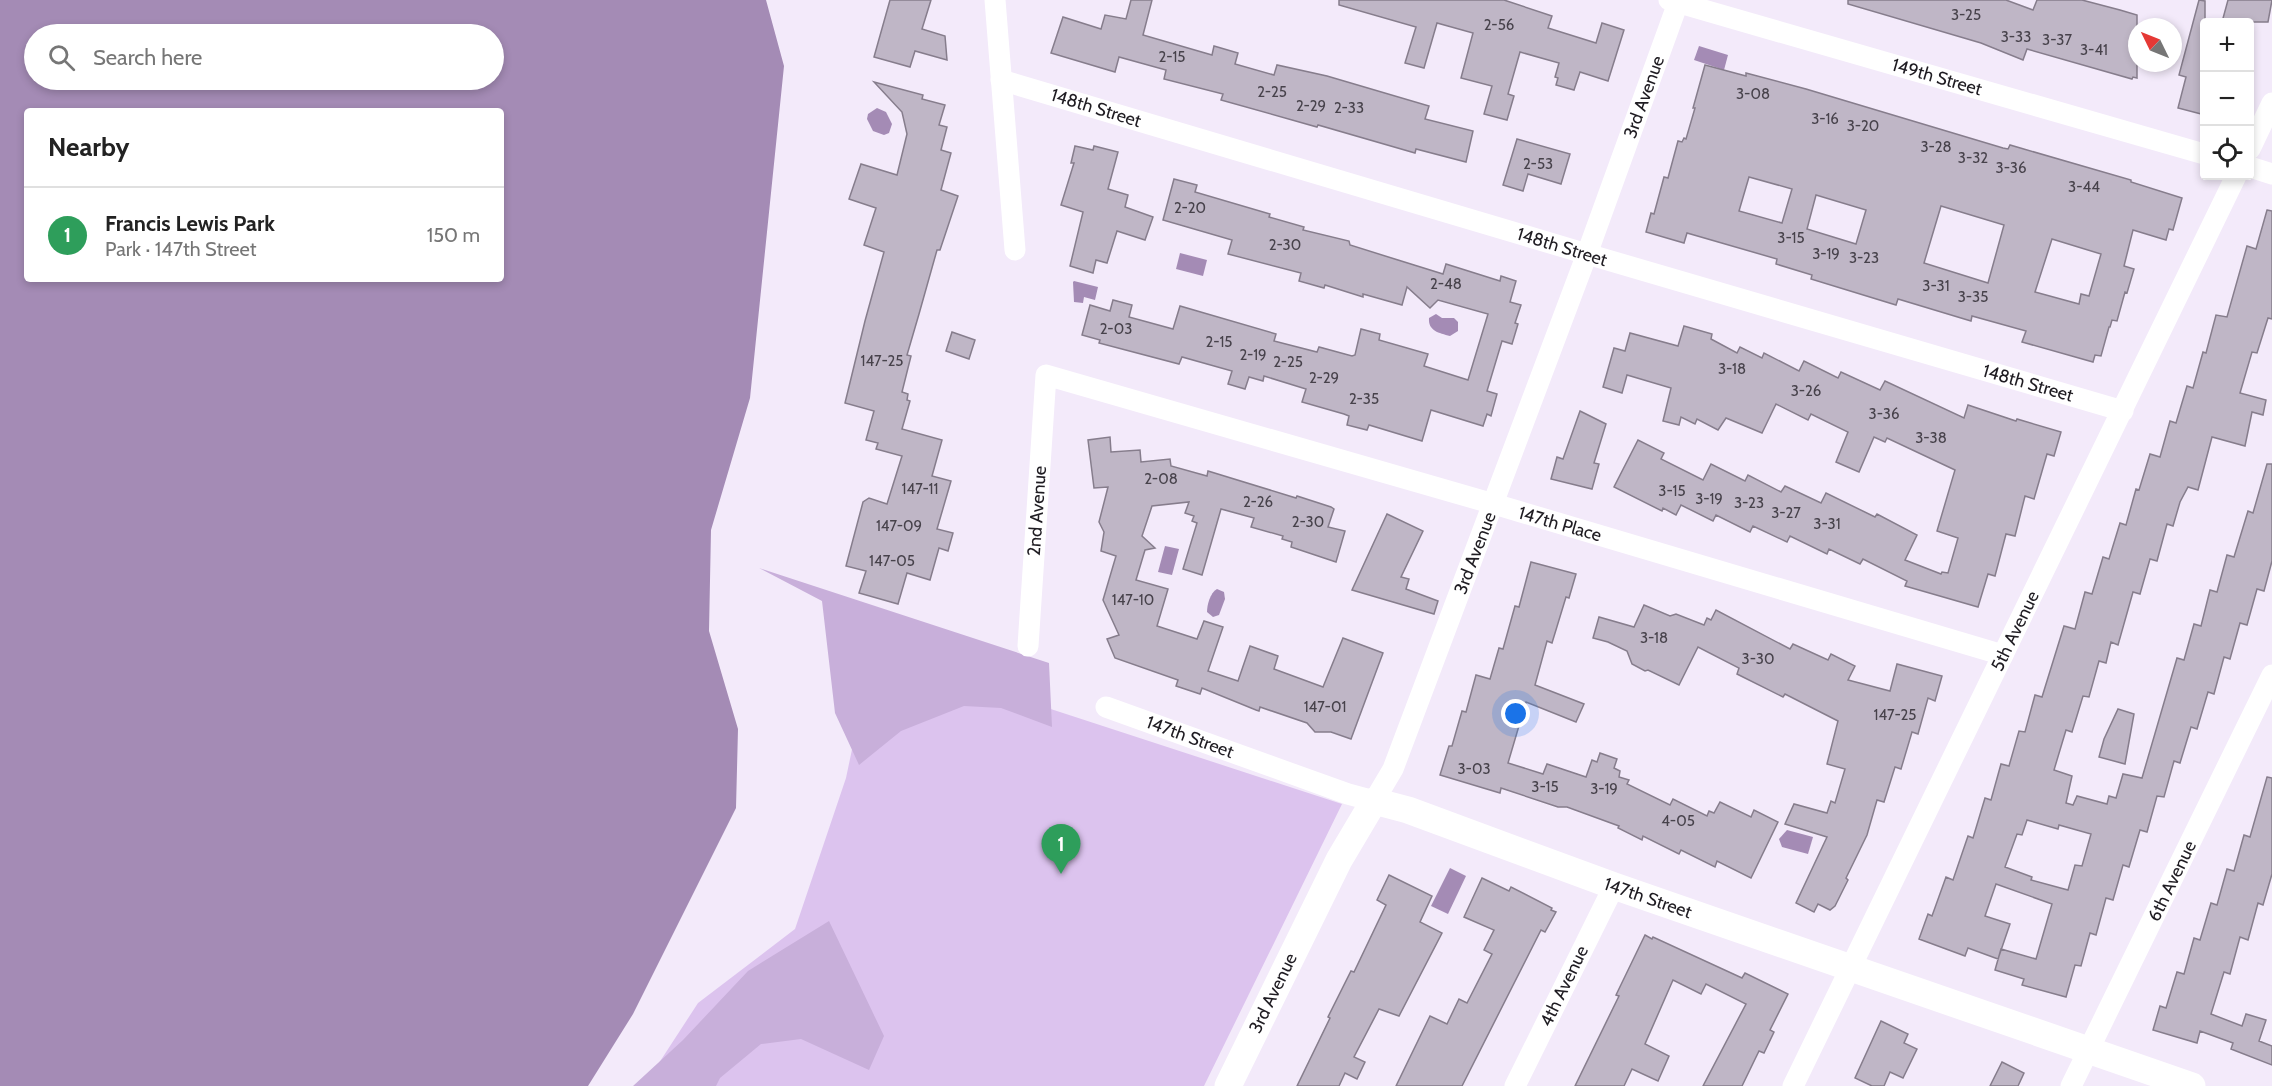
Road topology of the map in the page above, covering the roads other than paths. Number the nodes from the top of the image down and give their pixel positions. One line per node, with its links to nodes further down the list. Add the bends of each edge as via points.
1 (995, 0): 3 (street)
2 (1676, 1): 6 (street, 149th Street); 11 (street, 3rd Avenue)
3 (1001, 80): 10 (street); 11 (street, 148th Street)
4 (2272, 103): 5 (street)
5 (2254, 141)
6 (2200, 153)
7 (2254, 168): 8 (street)
8 (2272, 174)
9 (2234, 180): 13 (street, 5th Avenue)
10 (1015, 250)
11 (1587, 254): 13 (street, 148th Street); 14 (street, 3rd Avenue)
12 (1046, 375): 14 (street, 147th Place); 15 (street, 2nd Avenue)
13 (2123, 411): 16 (street, 5th Avenue)
14 (1494, 504): 16 (street, 147th Place); 19 (street, 3rd Avenue, via 1393,769)
15 (1028, 646)
16 (2003, 655): 21 (street, 5th Avenue)
17 (2272, 675): 22 (street, 6th Avenue)
18 (1106, 707): 19 (street, 147th Street)
19 (1374, 801): 20 (street, 147th Street); 23 (street, 3rd Avenue, via 1339,860)
20 (1614, 886): 21 (street, 147th Street); 24 (street, 4th Avenue)
21 (1851, 967): 22 (street, 147th Street); 25 (street, 5th Avenue)
22 (2089, 1050): 26 (street, 6th Avenue); 27 (street, 147th Street)
23 (1228, 1086)
24 (1515, 1086)
25 (1792, 1086)
26 (2071, 1086)
27 (2192, 1086)

